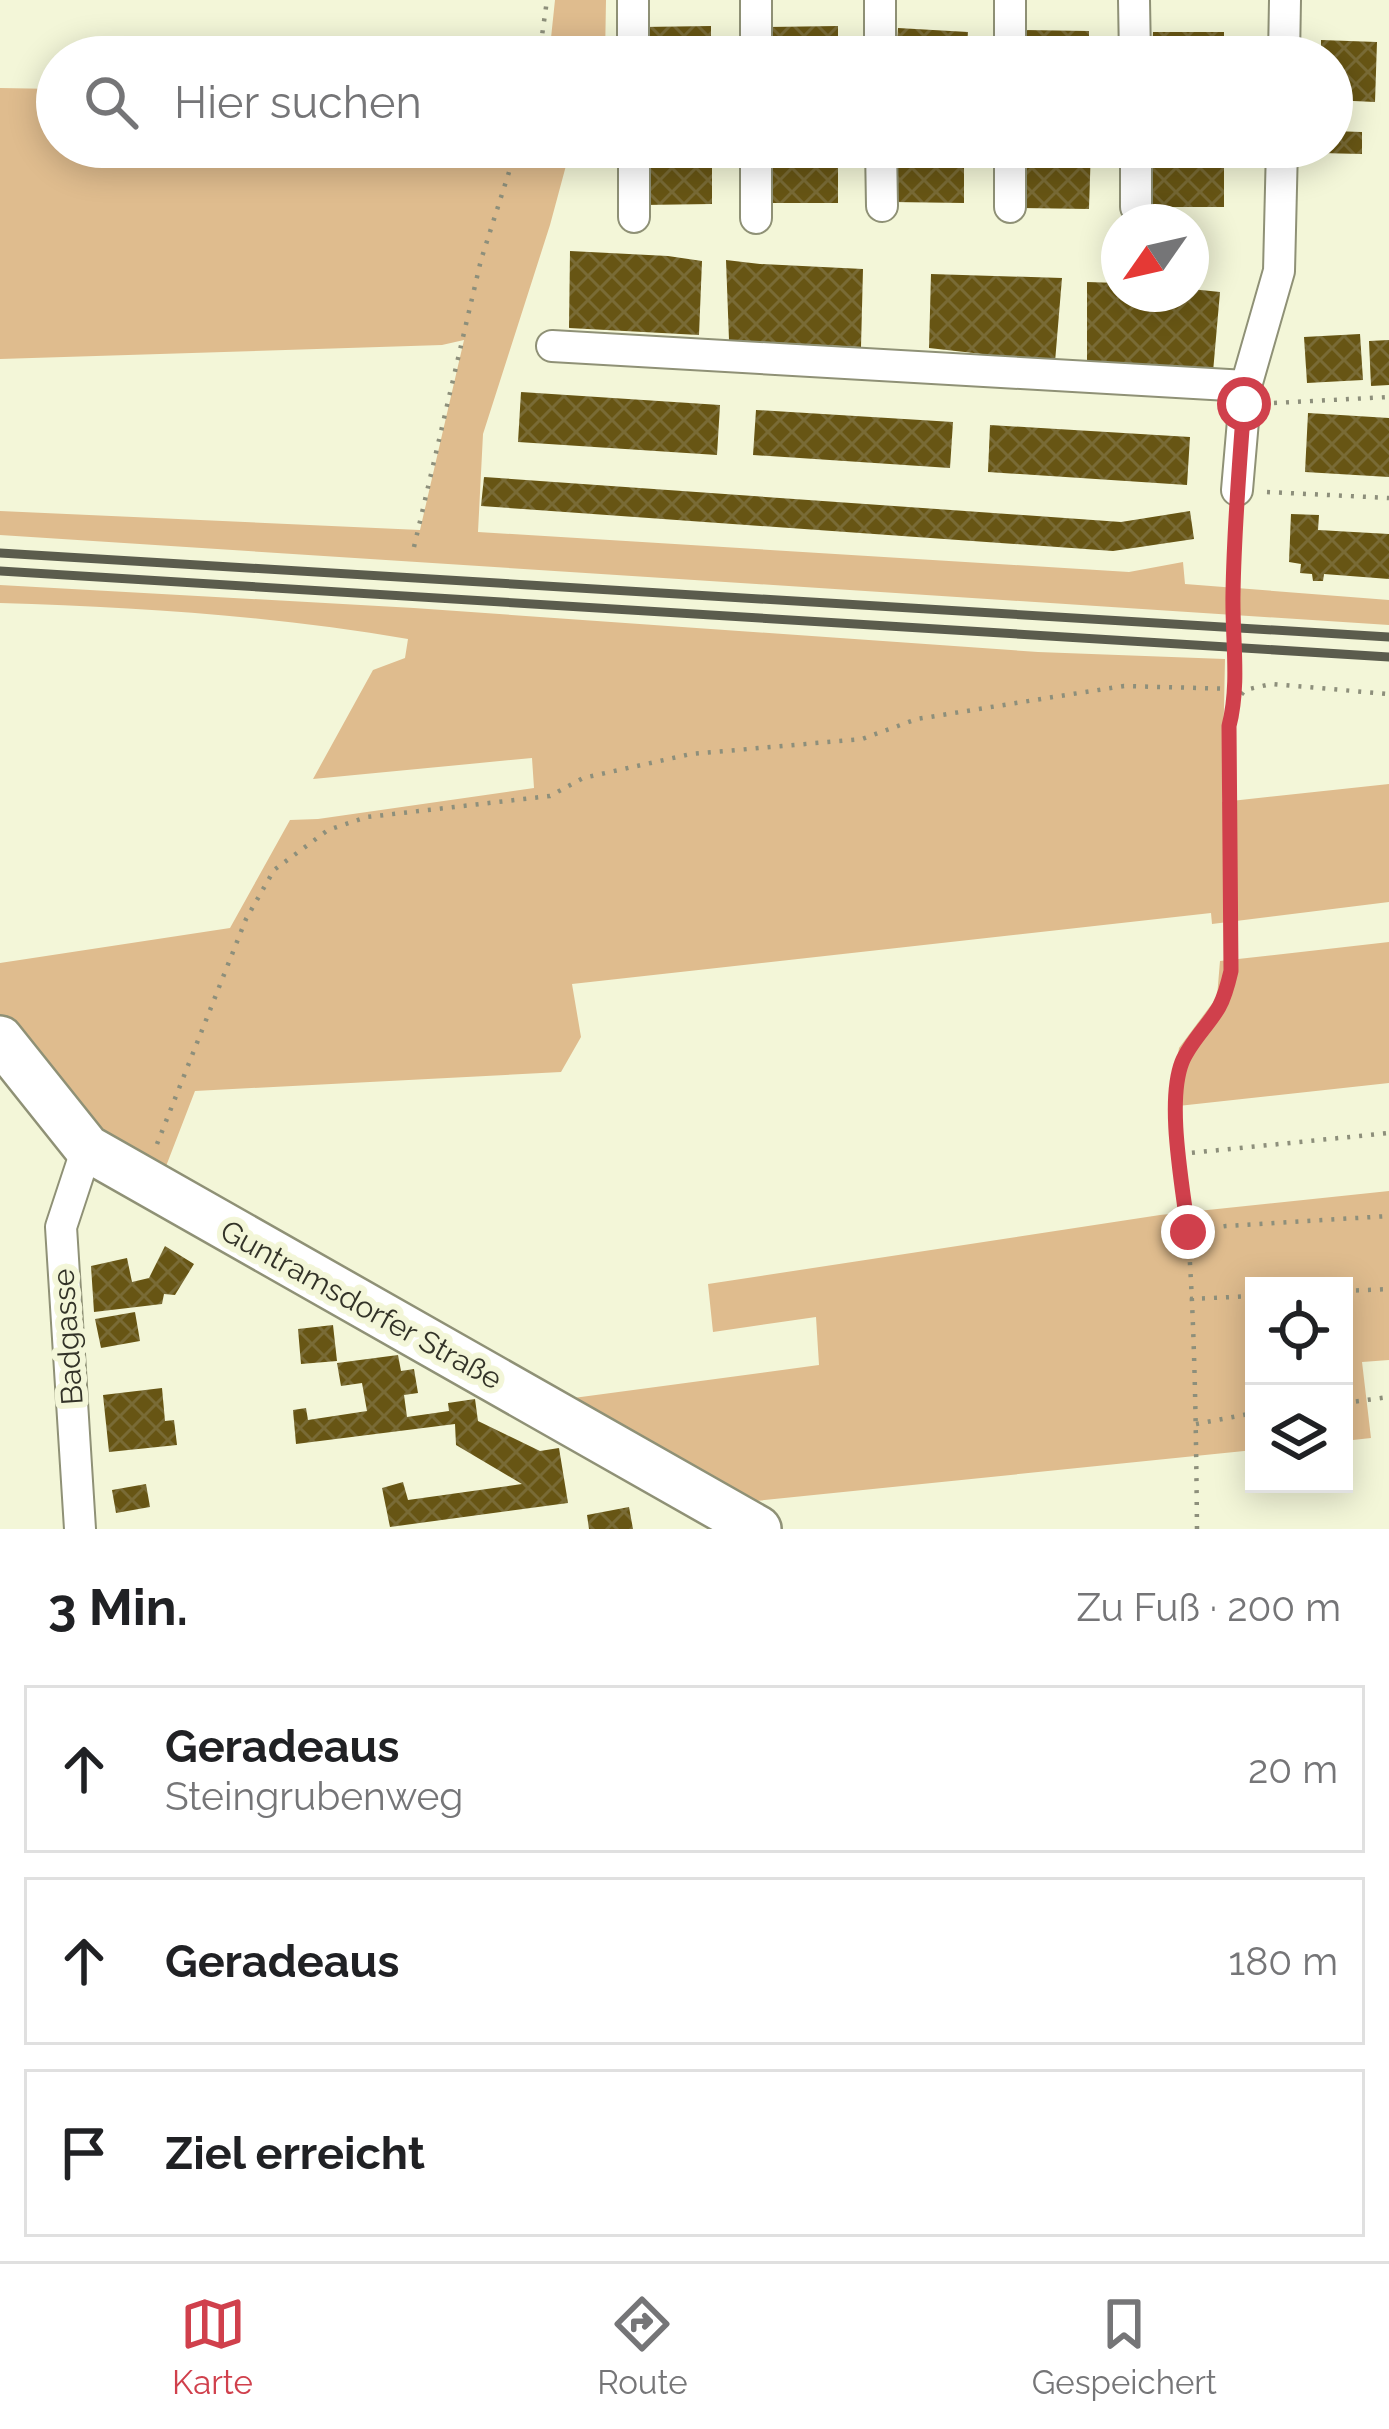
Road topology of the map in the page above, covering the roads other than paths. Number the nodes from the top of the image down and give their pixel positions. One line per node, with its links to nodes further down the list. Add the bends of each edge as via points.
1 (633, 0): 7 (street)
2 (756, 0): 8 (street)
3 (880, 0): 9 (street)
4 (1010, 0): 10 (street)
5 (1134, 0): 11 (street)
6 (1285, 0): 12 (street)
7 (633, 36)
8 (756, 36)
9 (880, 36)
10 (1010, 36)
11 (1135, 36)
12 (1284, 36)
13 (634, 168): 22 (street)
14 (756, 168): 23 (street)
15 (881, 168): 20 (street)
16 (1010, 168): 21 (street)
17 (1136, 168): 19 (street)
18 (1282, 168): 25 (street, via 1280,271)
19 (1136, 204)
20 (882, 206)
21 (1010, 207)
22 (634, 217)
23 (756, 218)
24 (552, 346): 25 (street)
25 (1245, 395): 26 (street)
26 (1237, 490)
27 (0, 1040): 28 (street, Guntramsdorfer Straße)
28 (88, 1148): 29 (street, Badgasse, via 61,1227); 30 (street, Guntramsdorfer Straße)
29 (80, 1529)
30 (758, 1529)

